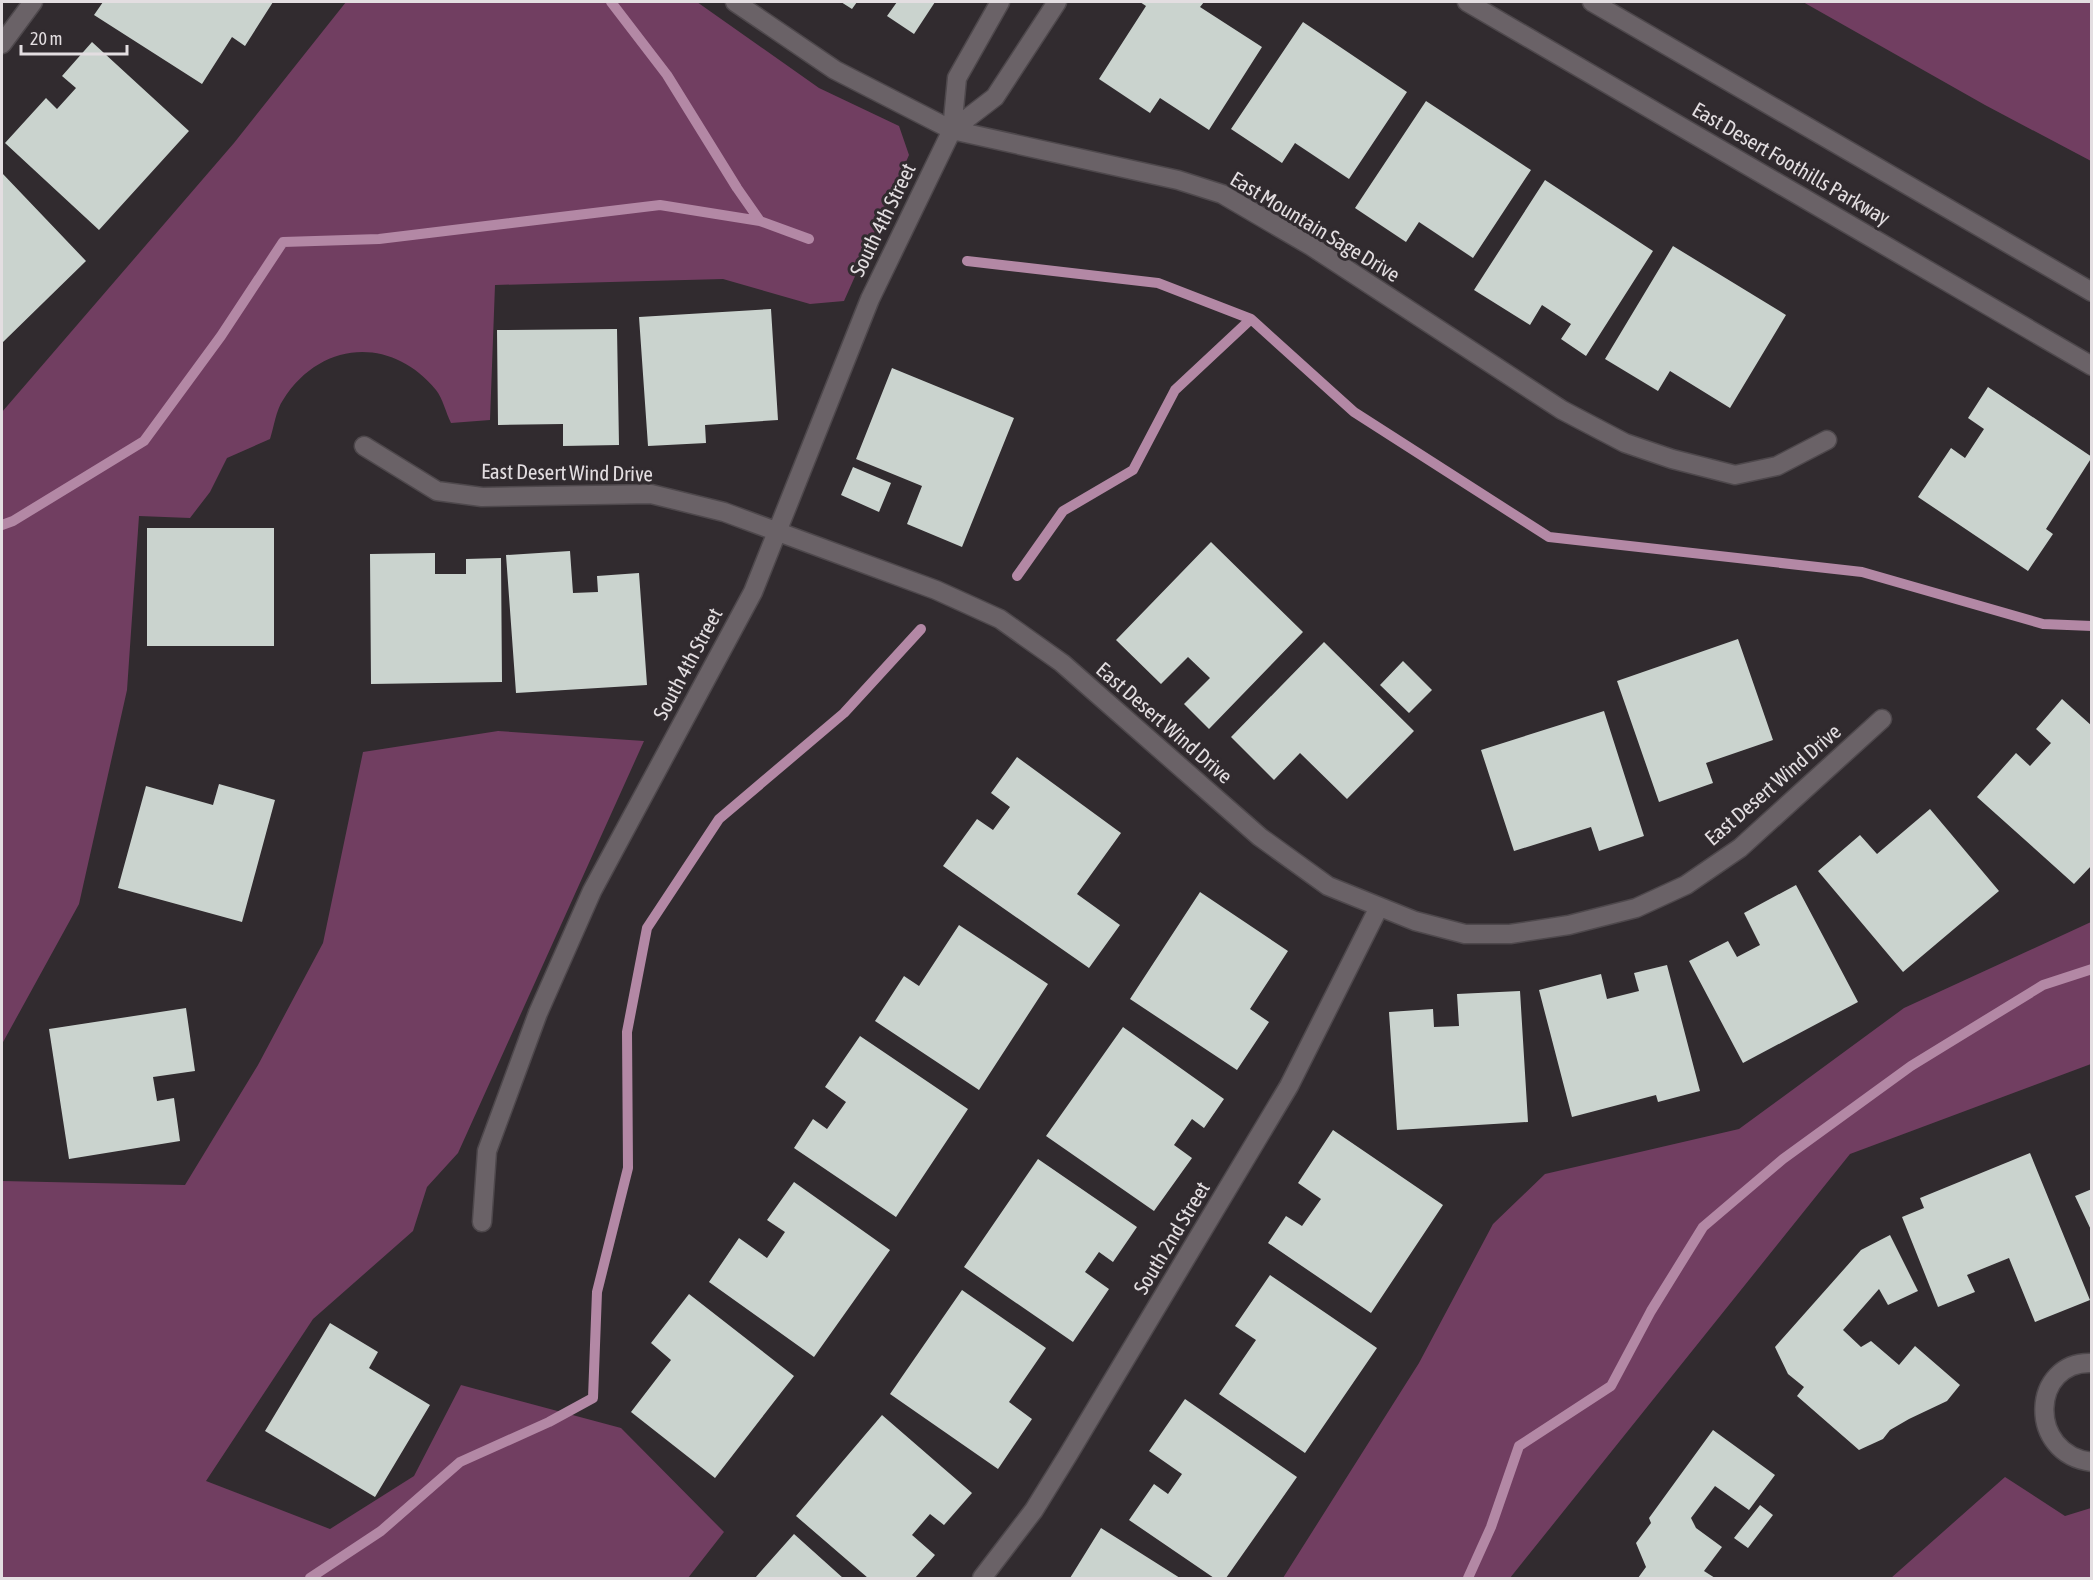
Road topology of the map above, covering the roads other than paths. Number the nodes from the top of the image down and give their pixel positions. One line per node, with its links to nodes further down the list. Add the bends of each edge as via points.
1 (33, 2): 7 (street)
2 (735, 2): 8 (street, East Mountain Sage Drive, via 835,70)
3 (1057, 2): 8 (street, South 4th Street, via 995,98)
4 (1467, 2): 10 (street, East Desert Foothills Parkway)
5 (1592, 2): 9 (street, East Desert Foothills Parkway)
6 (998, 6): 8 (street, South 4th Street, via 957,78)
7 (2, 44)
8 (952, 130): 11 (street, East Mountain Sage Drive, via 1178,180 1222,194 1311,246 1562,410 1625,443 1735,475 1777,466); 13 (street, South 4th Street, via 870,299)
9 (2091, 292)
10 (2091, 366)
11 (1827, 440)
12 (364, 446): 13 (street, East Desert Wind Drive, via 437,491 482,496 651,494 724,512)
13 (778, 531): 15 (street, East Desert Wind Drive, via 936,590 1000,619 1062,663 1260,837 1328,886); 16 (street, South 4th Street, via 753,592 592,891 538,1013 487,1151)
14 (1882, 719): 15 (street, East Desert Wind Drive, via 1740,848 1686,885 1636,908 1569,925 1510,934 1465,934)
15 (1379, 907): 19 (street, South 2nd Street, via 1289,1086 1034,1510)
16 (482, 1222)
17 (2091, 1363): 18 (street, via 2070,1367 2056,1378 2043,1410 2046,1427 2064,1453)
18 (2091, 1462)
19 (982, 1578)

